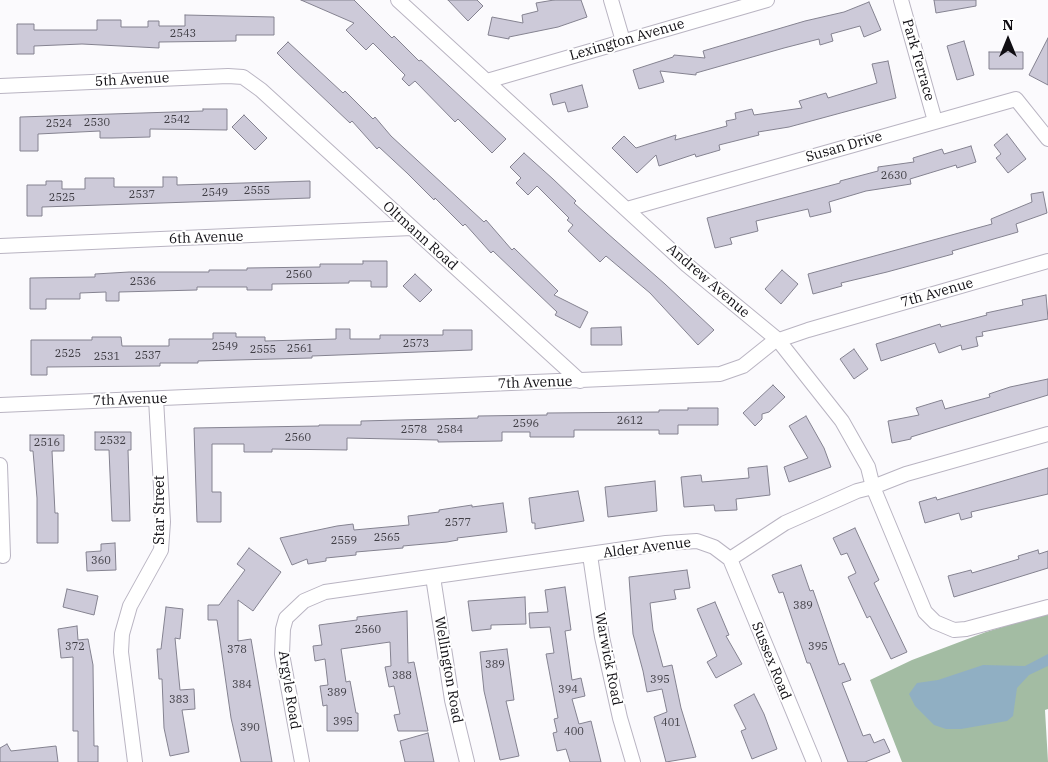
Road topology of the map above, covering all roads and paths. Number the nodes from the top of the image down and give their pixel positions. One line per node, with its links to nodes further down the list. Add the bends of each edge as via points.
1 (398, 0): 6 (street, Andrew Avenue)
2 (611, 0): 5 (street)
3 (767, 0): 5 (street, Lexington Avenue)
4 (901, 0): 9 (street, Park Terrace)
5 (623, 41): 6 (street, Lexington Avenue)
6 (487, 81): 11 (street, Andrew Avenue)
7 (0, 86): 8 (street, 5th Avenue, via 228,76 243,78)
8 (261, 90): 12 (street, Oltmann Road)
9 (935, 121): 10 (street, Susan Drive, via 1016,99); 11 (street, Susan Drive)
10 (1047, 137)
11 (627, 209): 15 (street, Andrew Avenue, via 687,265)
12 (412, 228): 13 (street, 6th Avenue); 16 (street, Oltmann Road)
13 (0, 246)
14 (1048, 261): 15 (street, 7th Avenue)
15 (778, 340): 16 (street, 7th Avenue, via 742,366 720,374); 21 (street, Andrew Avenue, via 842,421 868,467)
16 (580, 381): 17 (street, 7th Avenue)
17 (156, 399): 18 (street, 7th Avenue); 28 (street, Star Street, via 163,522 161,550 130,606 122,634 121,652)
18 (0, 405)
19 (1048, 434): 21 (street, via 906,474)
20 (0, 464): 23 (street)
21 (873, 487): 24 (street, via 857,490 785,523); 26 (street, Andrew Avenue, via 925,612 935,622 954,630 966,630)
22 (590, 555): 24 (street, Alder Avenue, via 666,542 697,541 714,547); 25 (street, Alder Avenue); 31 (street, Warwick Road, via 602,637)
23 (3, 556)
24 (730, 559): 32 (street, Sussex Road)
25 (433, 577): 27 (street, Alder Avenue, via 325,592 304,601); 30 (street, Wellington Road, via 452,700)
26 (1048, 607)
27 (286, 618): 29 (street, Argyle Road, via 282,654)
28 (135, 762)
29 (302, 762)
30 (467, 762)
31 (633, 762)
32 (814, 762)

